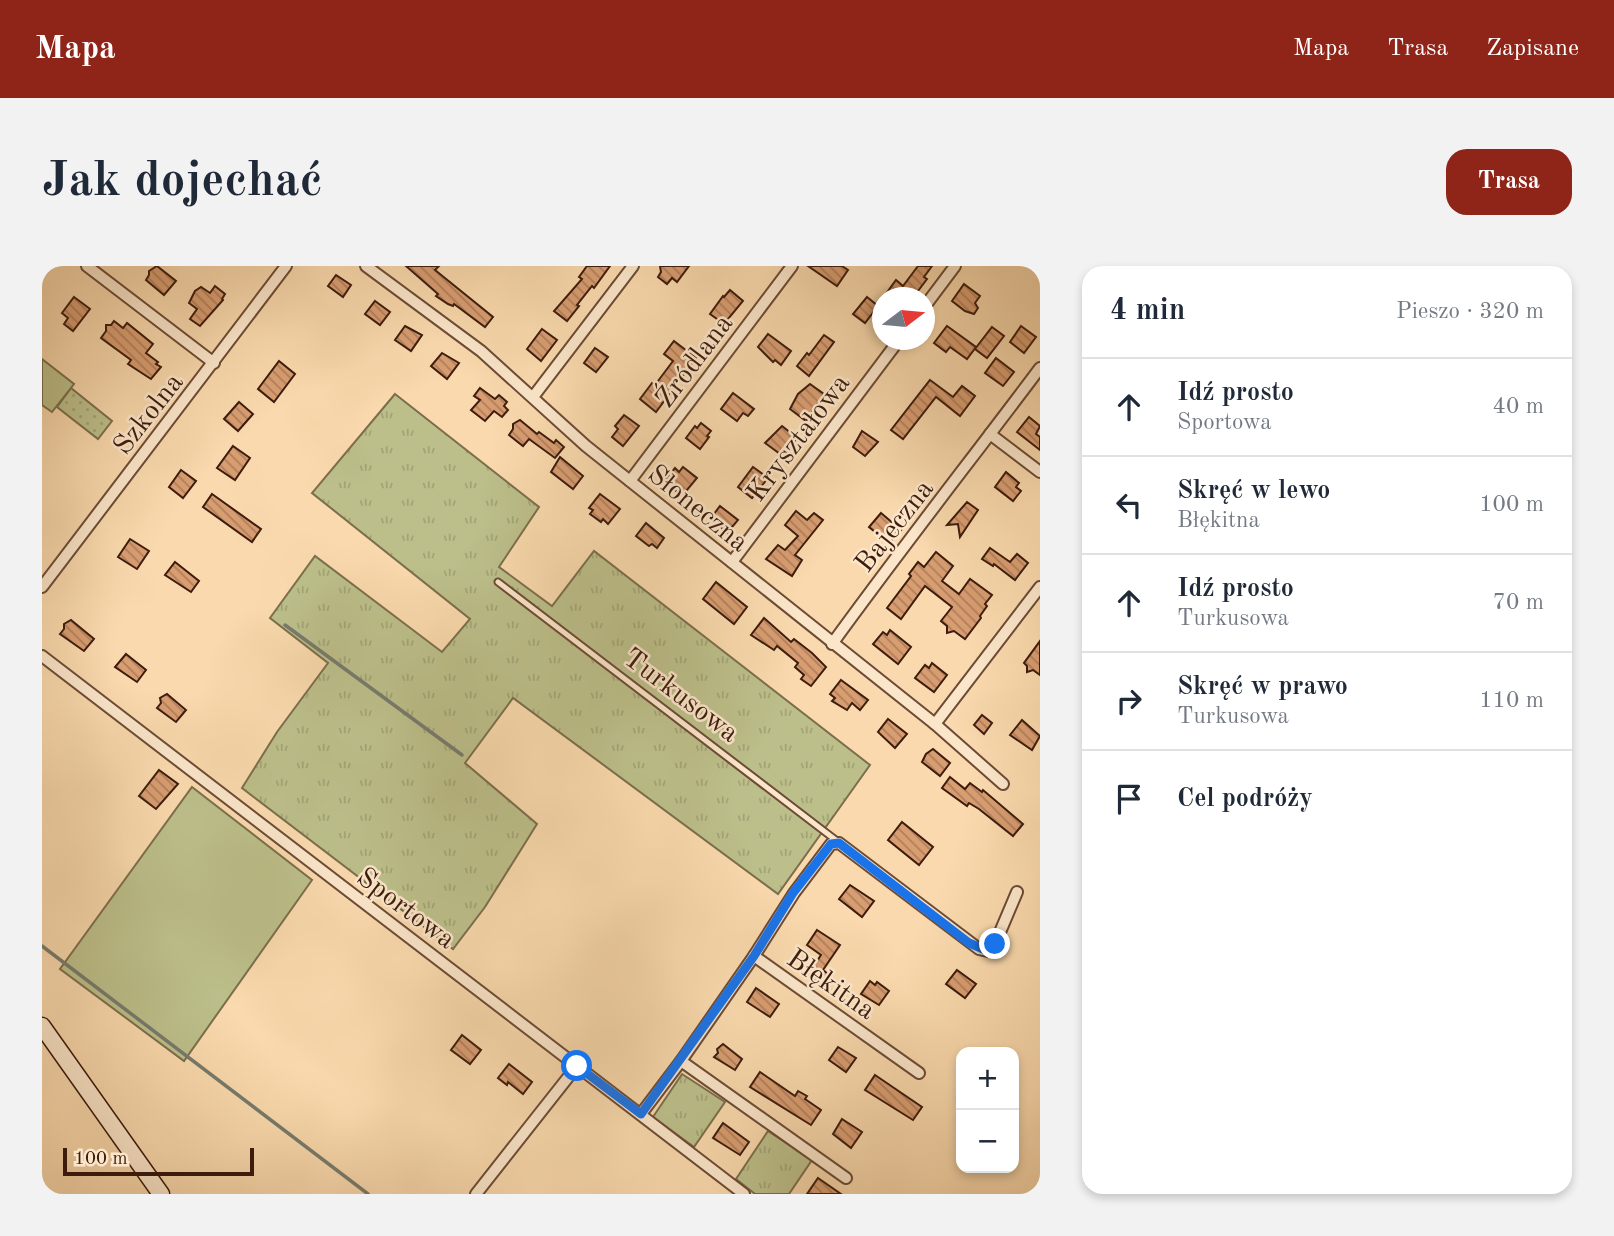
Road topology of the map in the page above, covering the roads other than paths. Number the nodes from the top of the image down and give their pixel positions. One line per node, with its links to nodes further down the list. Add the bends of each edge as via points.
1 (88, 266): 9 (street)
2 (286, 266): 9 (street, Szkolna)
3 (366, 266): 11 (street, Słoneczna, via 481,351)
4 (633, 266): 11 (street)
5 (792, 266): 14 (street, Źródlana)
6 (955, 266): 7 (street)
7 (935, 293)
8 (891, 350): 15 (street, Kryształowa)
9 (214, 363): 17 (street, Szkolna)
10 (1040, 368): 12 (street, Bajeczna)
11 (533, 397): 14 (street, Słoneczna)
12 (990, 434): 13 (street); 19 (street, Bajeczna)
13 (1040, 472)
14 (631, 481): 15 (street, Słoneczna)
15 (732, 562): 19 (street, Słoneczna)
16 (498, 582): 23 (lane, Turkusowa)
17 (42, 587)
18 (1040, 587): 21 (street)
19 (832, 644): 21 (street, Słoneczna)
20 (42, 656): 28 (street, Sportowa)
21 (935, 724): 22 (street, Słoneczna)
22 (1003, 785)
23 (839, 843): 24 (street, Turkusowa, via 979,949 988,951 995,944); 25 (street, via 831,844 818,859)
24 (1017, 892)
25 (754, 956): 27 (street, Błękitna); 29 (street, Błękitna)
26 (42, 1026): 32 (main road)
27 (681, 1061): 30 (street, Błękitna); 31 (street)
28 (577, 1066): 30 (street, Sportowa); 33 (street)
29 (919, 1073)
30 (641, 1114): 34 (street, Sportowa)
31 (846, 1178)
32 (161, 1194)
33 (476, 1194)
34 (744, 1194)

